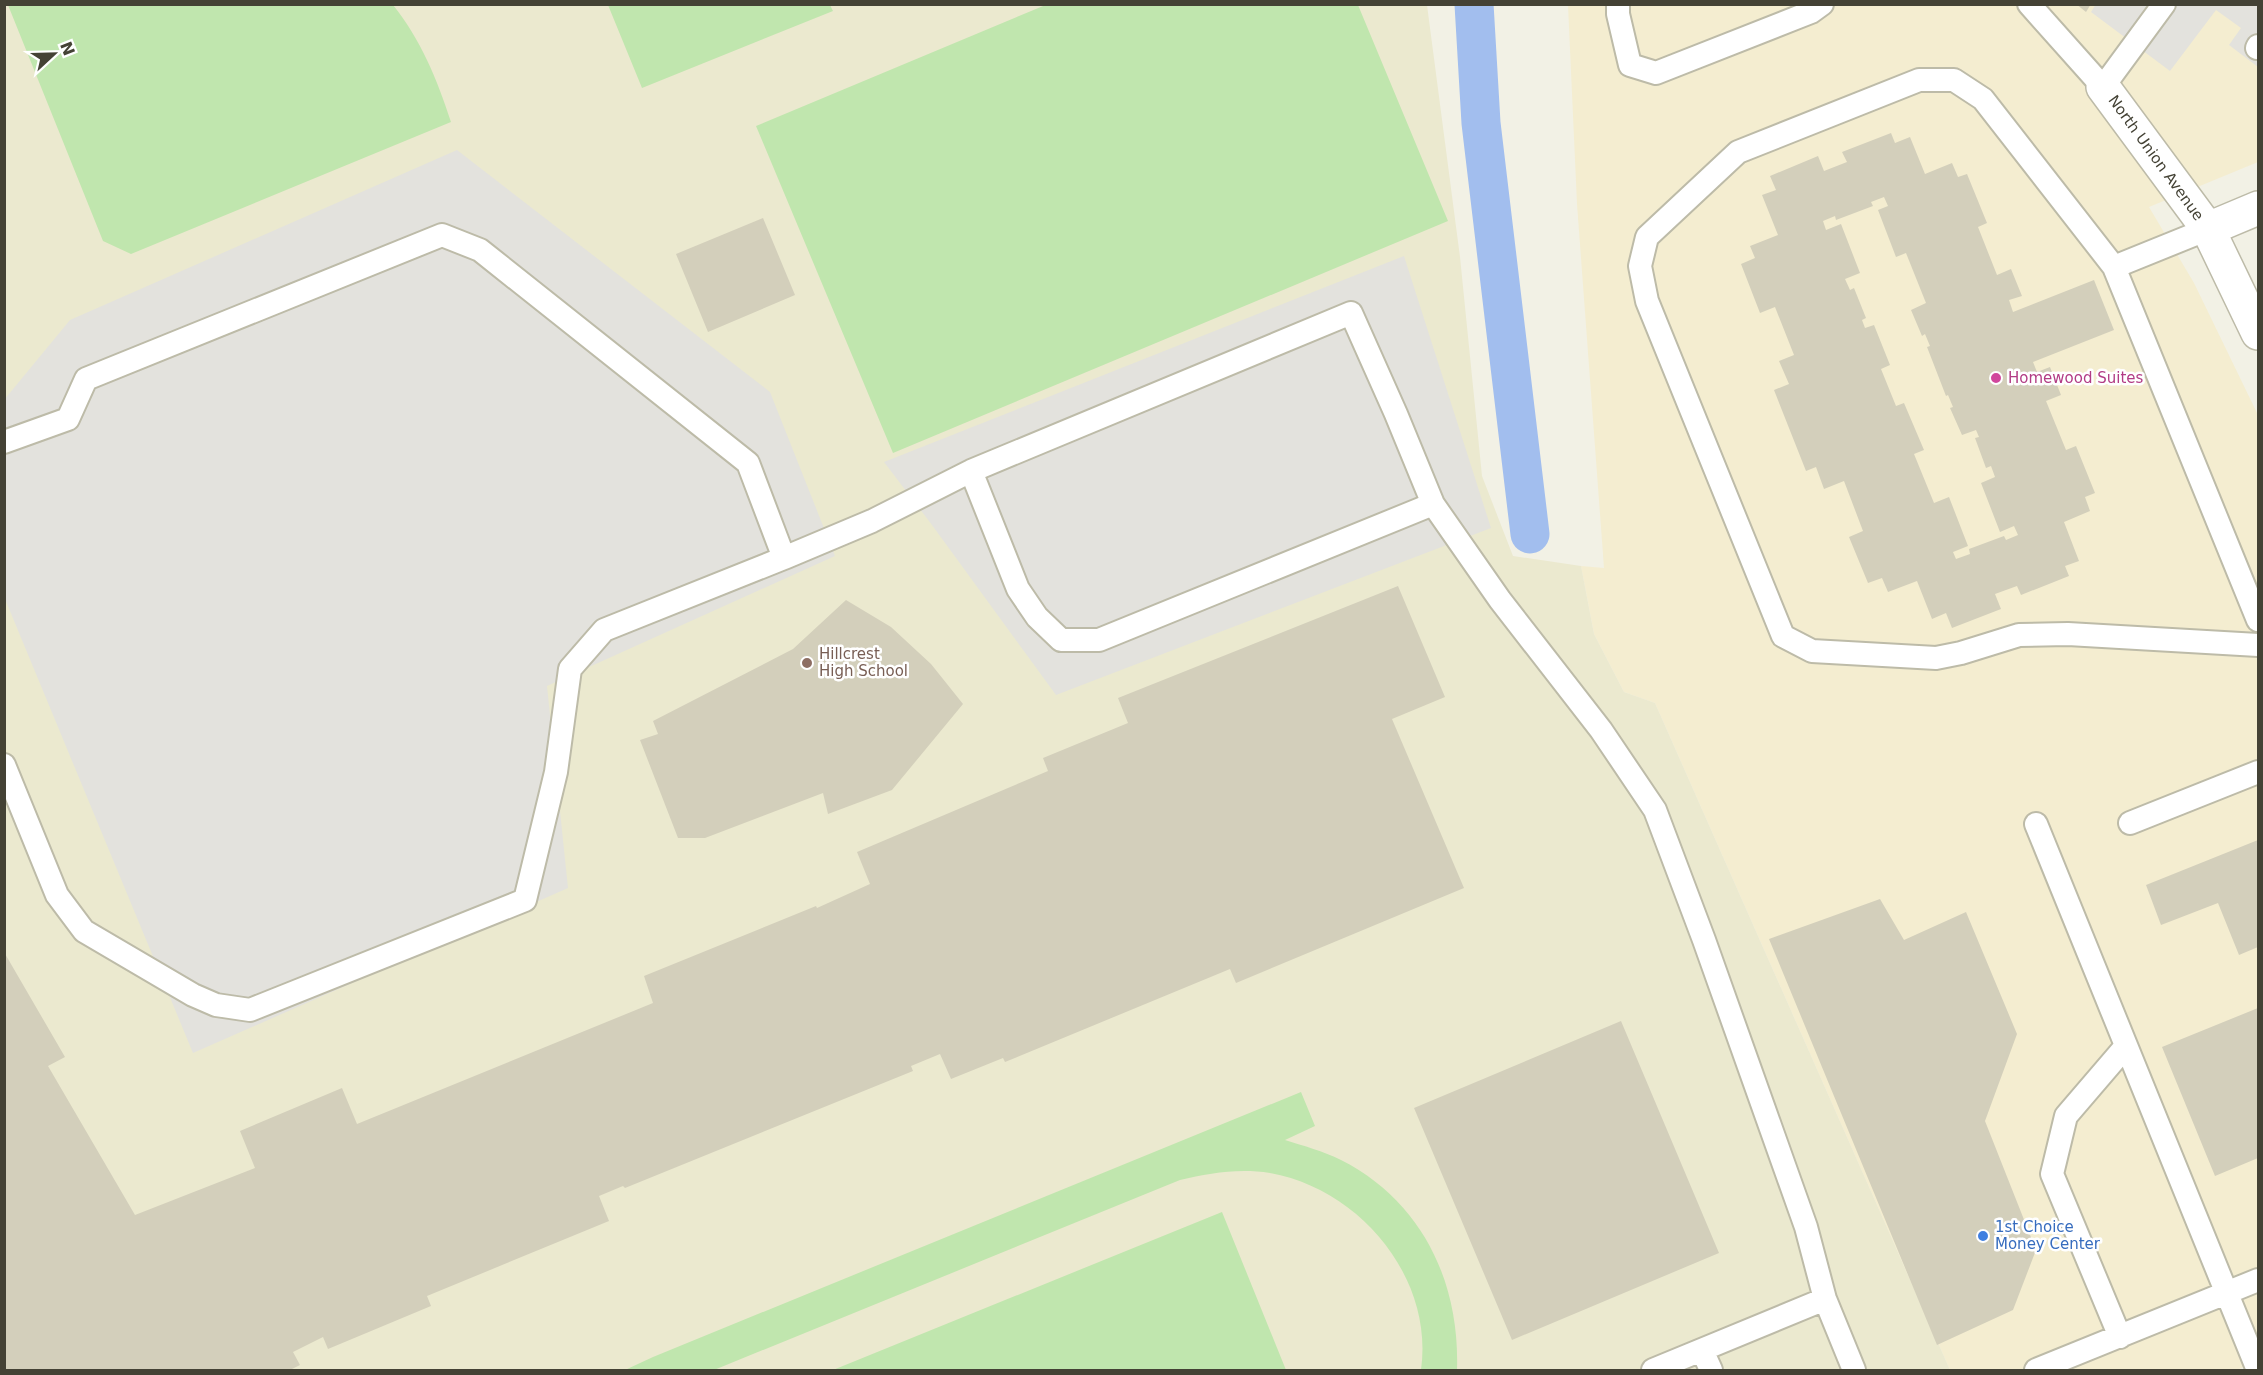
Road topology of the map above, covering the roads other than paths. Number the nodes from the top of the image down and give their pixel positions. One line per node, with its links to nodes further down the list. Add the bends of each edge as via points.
1 (1618, 4): 2 (lane, via 1630,65 1656,73 1812,12)
2 (1822, 4)
3 (2029, 4): 5 (lane)
4 (2164, 4): 5 (lane)
5 (2103, 87): 7 (street, North Union Avenue)
6 (2259, 208): 7 (street, North Union Avenue)
7 (2208, 229): 8 (lane); 9 (street, North Union Avenue)
8 (2114, 267): 14 (lane); 15 (lane, via 1983,99 1954,80 1919,80 1738,152 1647,237 1640,266 1647,301 1784,636 1812,651 1936,658 2019,635 2068,634)
9 (2259, 333)
10 (4, 442): 13 (lane, via 68,418 86,379 442,235 480,250 748,463)
11 (971, 471): 12 (lane, via 1018,589 1037,617 1061,640 1099,640); 12 (lane, via 1351,312); 13 (lane, via 872,521)
12 (1433, 504): 23 (lane, via 1500,600 1601,730 1655,810 1806,1227)
13 (784, 558): 16 (lane, via 604,630 570,669 556,772 525,900 250,1010 216,1005 193,995 84,931 57,895)
14 (2259, 620)
15 (2259, 645)
16 (4, 765)
17 (2259, 772): 18 (lane)
18 (2130, 823)
19 (2036, 824): 20 (lane)
20 (2126, 1046): 22 (lane); 24 (lane, via 2066,1116 2052,1174)
21 (2259, 1280): 22 (lane)
22 (2227, 1294): 24 (lane); 29 (lane)
23 (1825, 1299): 25 (lane); 27 (lane)
24 (2120, 1337): 28 (lane)
25 (1706, 1360): 26 (lane)
26 (1653, 1371)
27 (1854, 1371)
28 (2036, 1371)
29 (2258, 1371)

